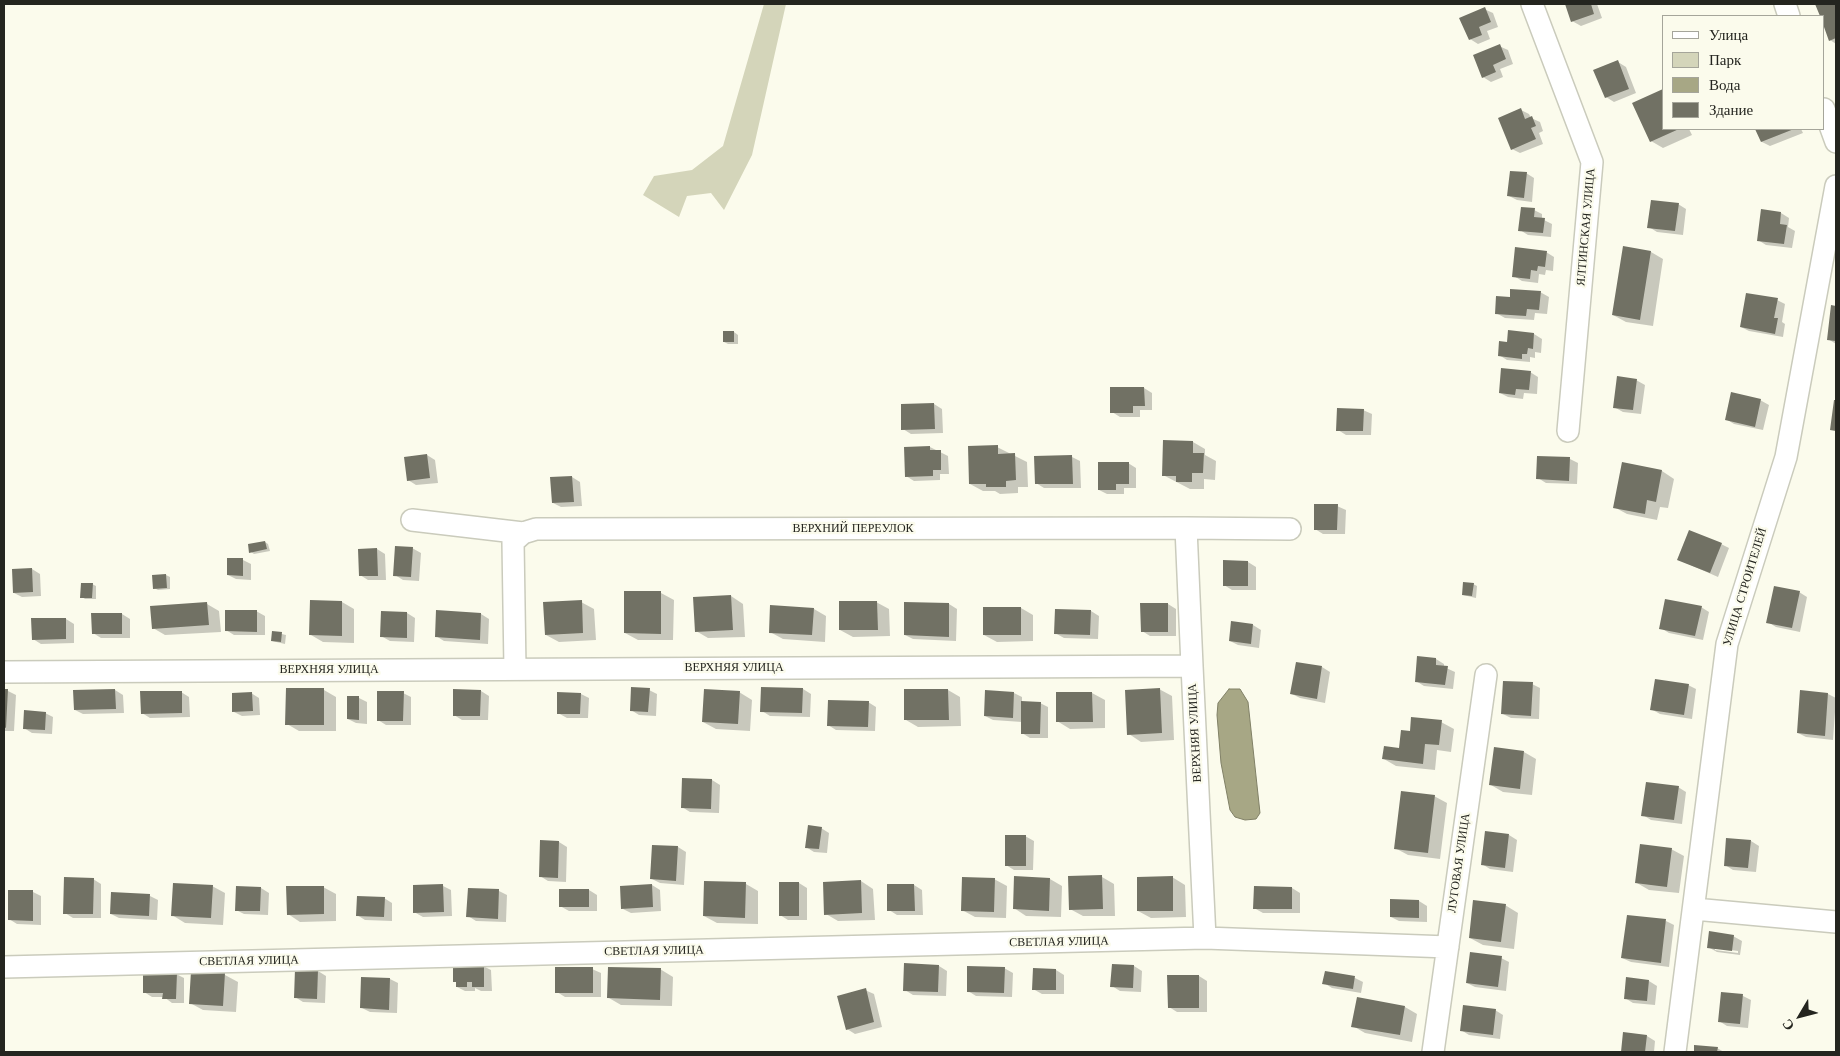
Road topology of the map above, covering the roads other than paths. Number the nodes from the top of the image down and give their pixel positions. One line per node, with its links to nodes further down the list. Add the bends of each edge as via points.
1 (1532, 4): 5 (street, ЯЛТИНСКАЯ УЛИЦА, via 1592,162)
2 (1825, 113): 3 (street)
3 (1836, 142)
4 (1836, 186): 14 (street, УЛИЦА СТРОИТЕЛЕЙ, via 1786,457 1727,644)
5 (1568, 431)
6 (412, 520): 9 (street, ВЕРХНИЙ ПЕРЕУЛОК)
7 (1186, 528): 8 (street, ВЕРХНИЙ ПЕРЕУЛОК); 9 (street, ВЕРХНИЙ ПЕРЕУЛОК, via 536,529); 10 (street)
8 (1290, 529)
9 (523, 533): 11 (street, via 513,542)
10 (1192, 666): 11 (street, ВЕРХНЯЯ УЛИЦА); 16 (street, ВЕРХНЯЯ УЛИЦА)
11 (516, 670): 12 (street, ВЕРХНЯЯ УЛИЦА)
12 (4, 672)
13 (1486, 675): 17 (street, ЛУГОВАЯ УЛИЦА)
14 (1694, 909): 15 (street); 20 (street, УЛИЦА СТРОИТЕЛЕЙ)
15 (1836, 922)
16 (1205, 938): 17 (street, СВЕТЛАЯ УЛИЦА); 18 (street, СВЕТЛАЯ УЛИЦА)
17 (1448, 946): 19 (street, ЛУГОВАЯ УЛИЦА)
18 (4, 967)
19 (1434, 1052)
20 (1675, 1052)

